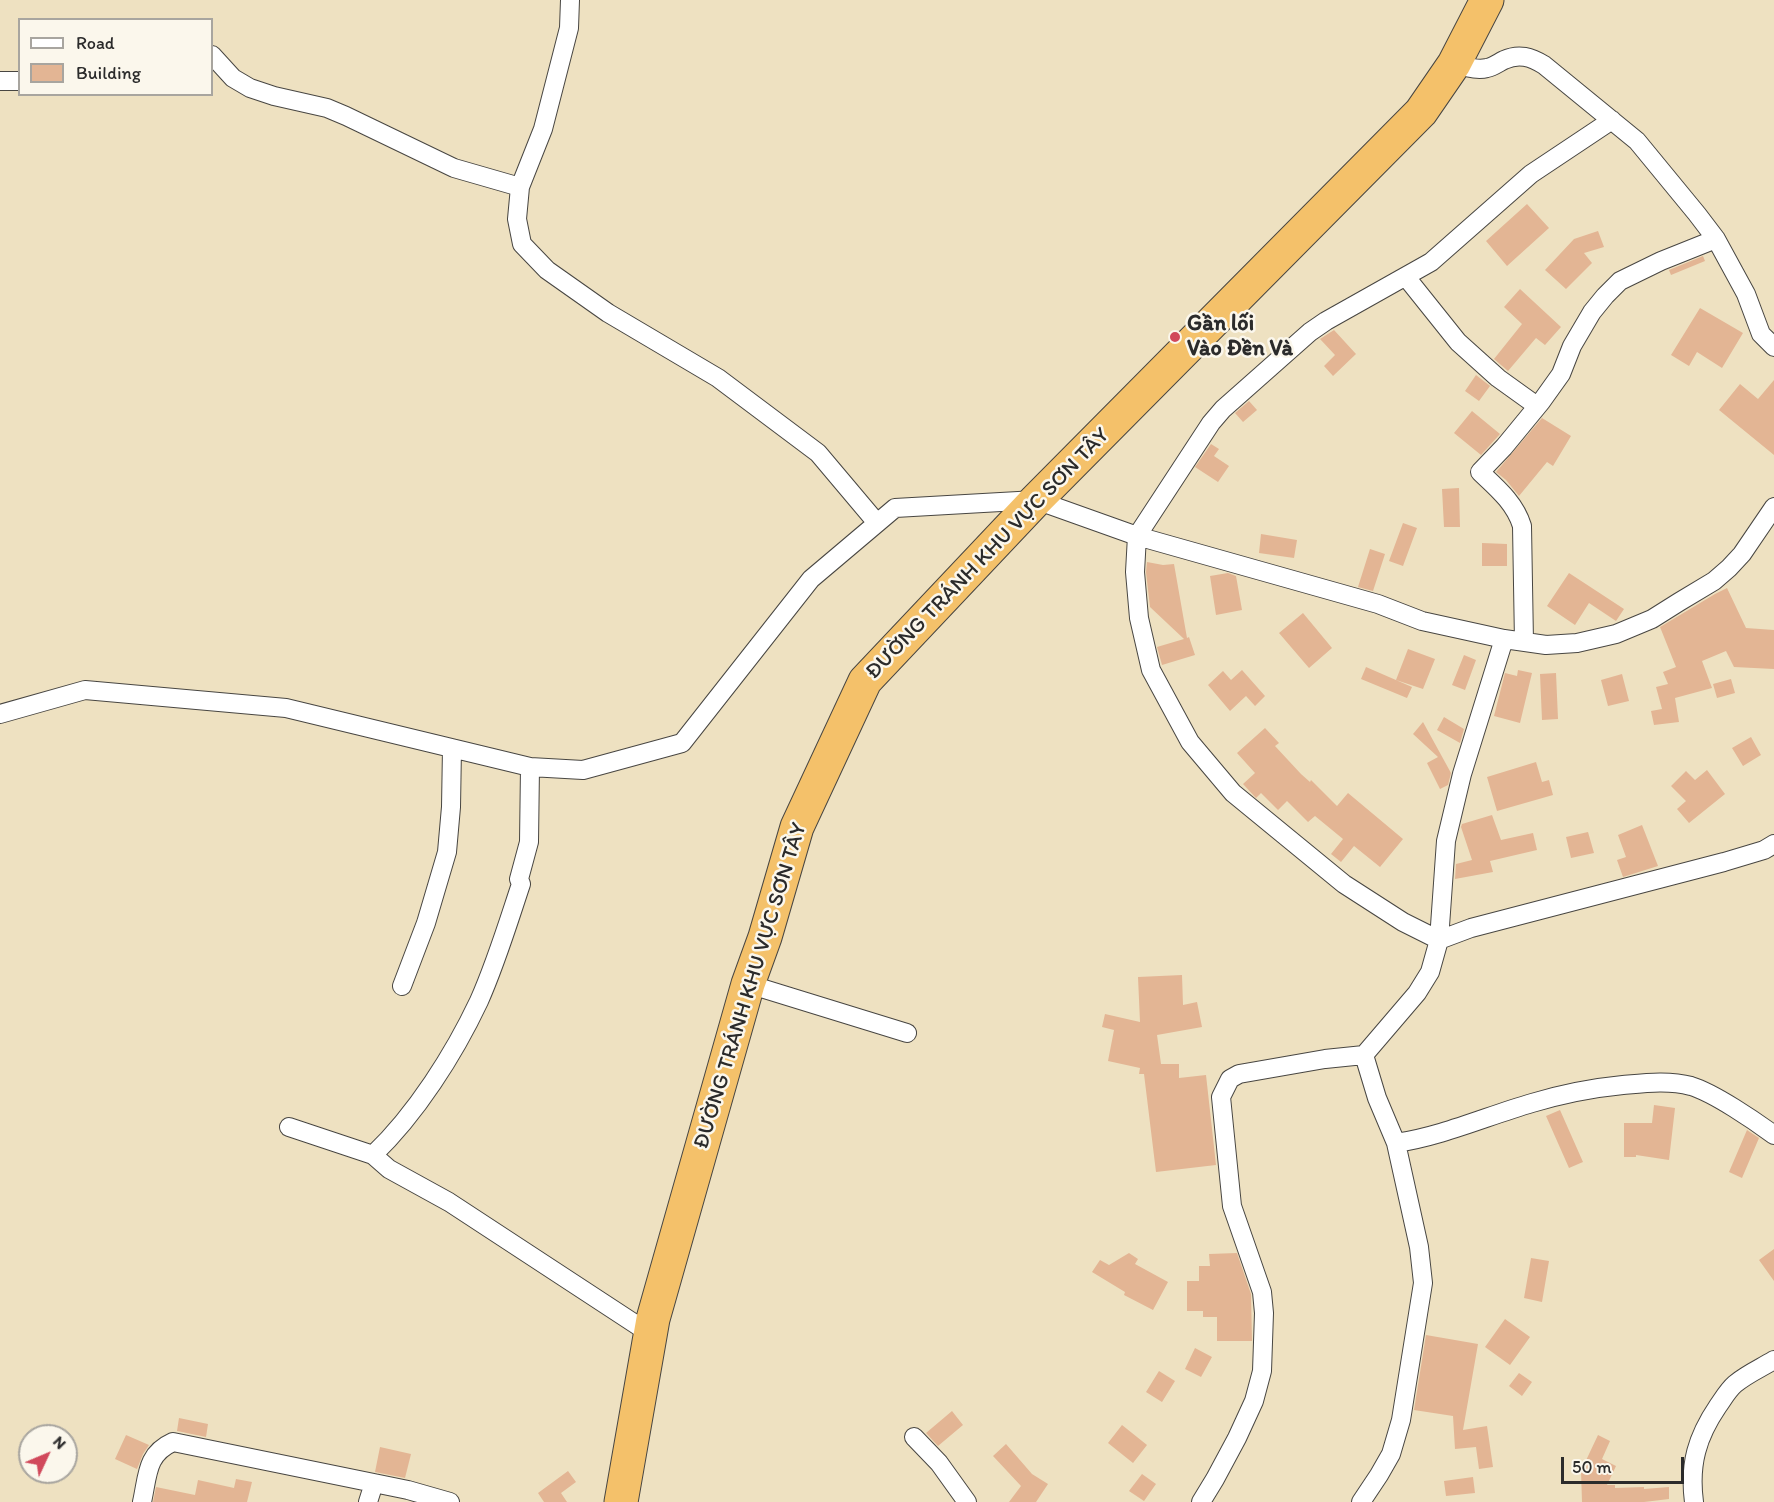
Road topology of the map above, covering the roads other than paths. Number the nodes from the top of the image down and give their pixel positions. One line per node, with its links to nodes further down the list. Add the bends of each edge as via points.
1 (570, 0): 8 (street, via 569,28 543,129)
2 (1487, 0): 4 (highway, ĐƯỜNG TRÁNH KHU VỰC SƠN TÂY)
3 (213, 56): 8 (street, via 250,88 327,108 454,168)
4 (1454, 64): 7 (street, via 1477,69 1507,58 1530,57); 13 (highway, ĐƯỜNG TRÁNH KHU VỰC SƠN TÂY, via 1421,112)
5 (0, 81): 6 (street)
6 (18, 81)
7 (1612, 120): 9 (street, via 1636,141); 10 (street, via 1531,174 1431,262)
8 (520, 187): 15 (street, via 517,219 522,244 547,270 608,314 718,378 818,453)
9 (1716, 239): 11 (street, via 1746,294 1761,334); 12 (street, via 1620,281 1592,312 1561,374)
10 (1406, 276): 12 (street, via 1458,342); 16 (street, via 1318,327 1223,409)
11 (1774, 347)
12 (1537, 406): 18 (street, via 1480,472 1511,503 1522,526)
13 (1036, 500): 15 (street, via 895,508); 16 (street); 24 (highway, ĐƯỜNG TRÁNH KHU VỰC SƠN TÂY, via 866,681 797,827)
14 (1774, 507): 18 (street, via 1729,568 1652,618 1616,634 1577,643)
15 (877, 524): 21 (street, via 811,579 682,743 583,770)
16 (1137, 536): 17 (street, via 1378,604 1422,621); 23 (street, via 1139,618 1151,670 1190,742 1233,793 1344,884)
17 (1504, 639): 18 (street); 23 (street, via 1462,774 1446,842)
18 (1524, 642)
19 (0, 714): 20 (street, via 85,690 286,708)
20 (452, 748): 21 (street); 25 (street, via 447,852)
21 (530, 767): 31 (street, via 528,842 521,884 479,1000 455,1047 403,1124)
22 (1774, 844): 23 (street, via 1724,862 1471,928)
23 (1439, 940): 27 (street, via 1430,972 1417,993)
24 (748, 984): 26 (street); 32 (highway, ĐƯỜNG TRÁNH KHU VỰC SƠN TÂY, via 653,1319)
25 (402, 986)
26 (907, 1033)
27 (1364, 1055): 30 (street); 41 (street, via 1239,1074 1230,1079 1221,1097 1232,1206 1262,1292 1264,1342 1254,1401)
28 (289, 1127): 31 (street)
29 (1774, 1135): 30 (street, via 1693,1087 1672,1082 1586,1089)
30 (1396, 1143): 42 (street, via 1423,1283 1401,1420 1391,1455)
31 (373, 1155): 32 (street, via 389,1170 449,1202)
32 (652, 1335): 39 (highway, ĐƯỜNG TRÁNH KHU VỰC SƠN TÂY)
33 (1774, 1360): 43 (street, via 1734,1385 1707,1422 1692,1465)
34 (914, 1437): 40 (street)
35 (374, 1483): 36 (street, via 173,1442 152,1458); 37 (street); 38 (street)
36 (142, 1502)
37 (368, 1502)
38 (450, 1502)
39 (621, 1502)
40 (967, 1502)
41 (1201, 1502)
42 (1360, 1502)
43 (1694, 1502)

